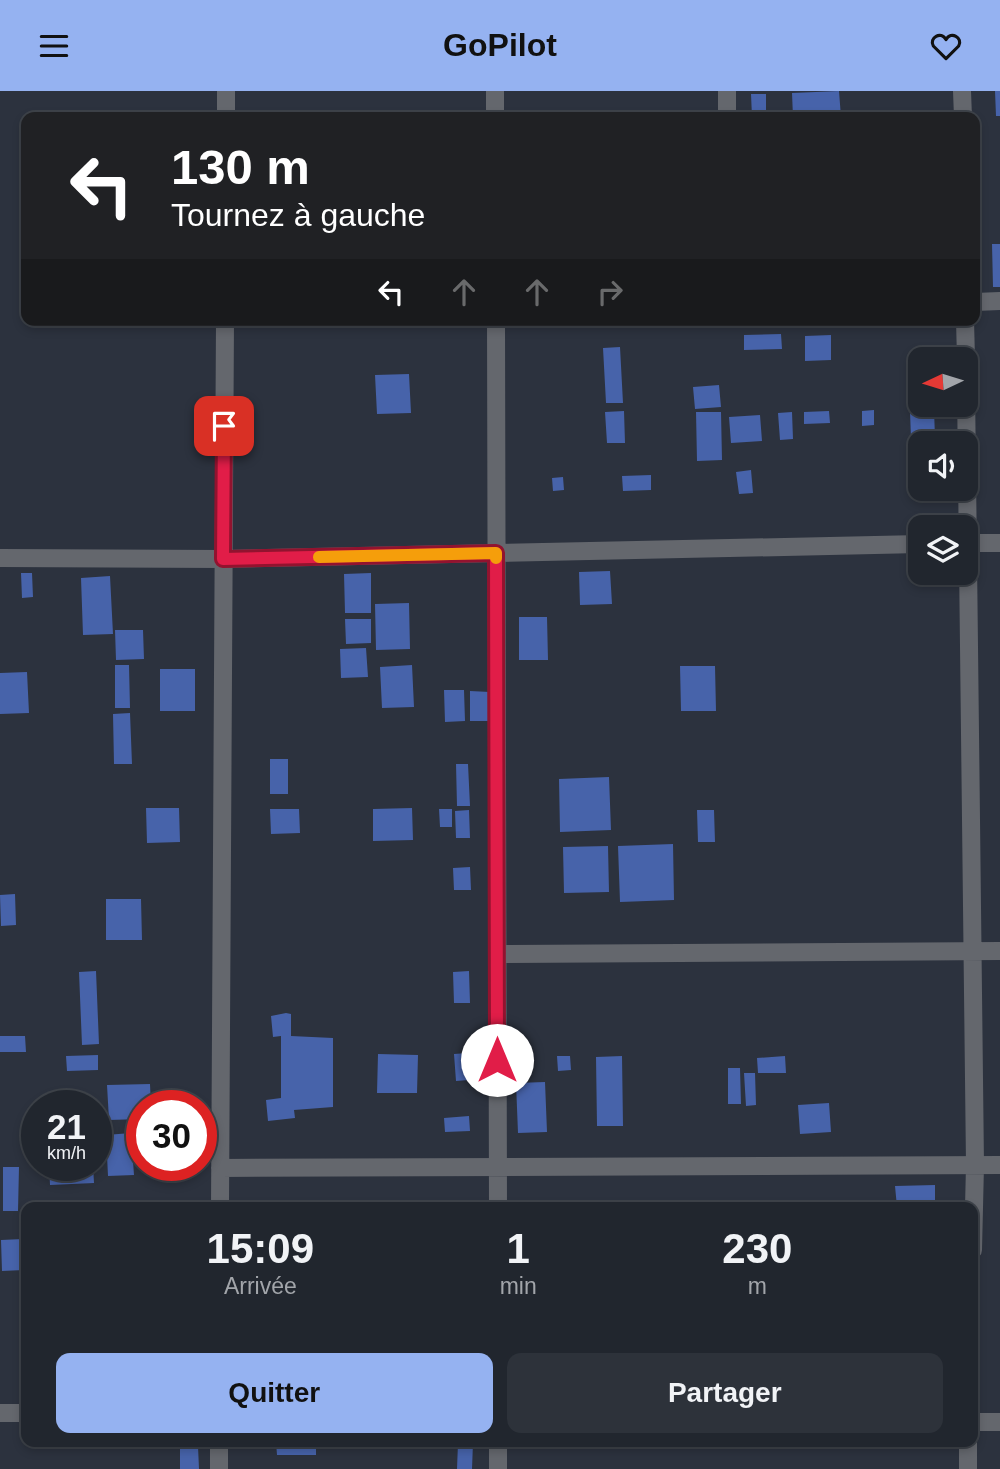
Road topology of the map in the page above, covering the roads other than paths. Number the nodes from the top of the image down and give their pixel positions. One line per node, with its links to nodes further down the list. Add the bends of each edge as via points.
1 (226, 91): 5 (street)
2 (495, 91): 6 (street)
3 (727, 91): 7 (street)
4 (962, 91): 8 (street)
5 (226, 112)
6 (495, 112)
7 (727, 112)
8 (963, 112)
9 (1000, 301): 10 (street)
10 (980, 302)
11 (225, 326): 22 (street)
12 (496, 326): 20 (street)
13 (965, 326): 14 (street)
14 (966, 347)
15 (966, 417): 16 (street)
16 (967, 515)
17 (978, 543): 18 (street)
18 (1000, 543)
19 (908, 544): 20 (street)
20 (496, 553): 22 (street); 26 (street)
21 (0, 558): 22 (street)
22 (223, 559): 30 (street)
23 (968, 585): 24 (street)
24 (972, 951): 25 (street); 26 (street); 27 (street)
25 (1000, 951)
26 (497, 954): 29 (street)
27 (975, 1165): 28 (street); 29 (street); 33 (street)
28 (1000, 1165)
29 (498, 1167): 30 (street); 32 (street)
30 (220, 1168): 31 (street)
31 (220, 1202)
32 (498, 1202)
33 (974, 1202)
34 (0, 1413): 35 (street)
35 (21, 1413)
36 (978, 1422): 37 (street)
37 (1000, 1422)
38 (219, 1447): 41 (street)
39 (498, 1447): 42 (street)
40 (968, 1447): 43 (street)
41 (219, 1469)
42 (498, 1469)
43 (968, 1469)

